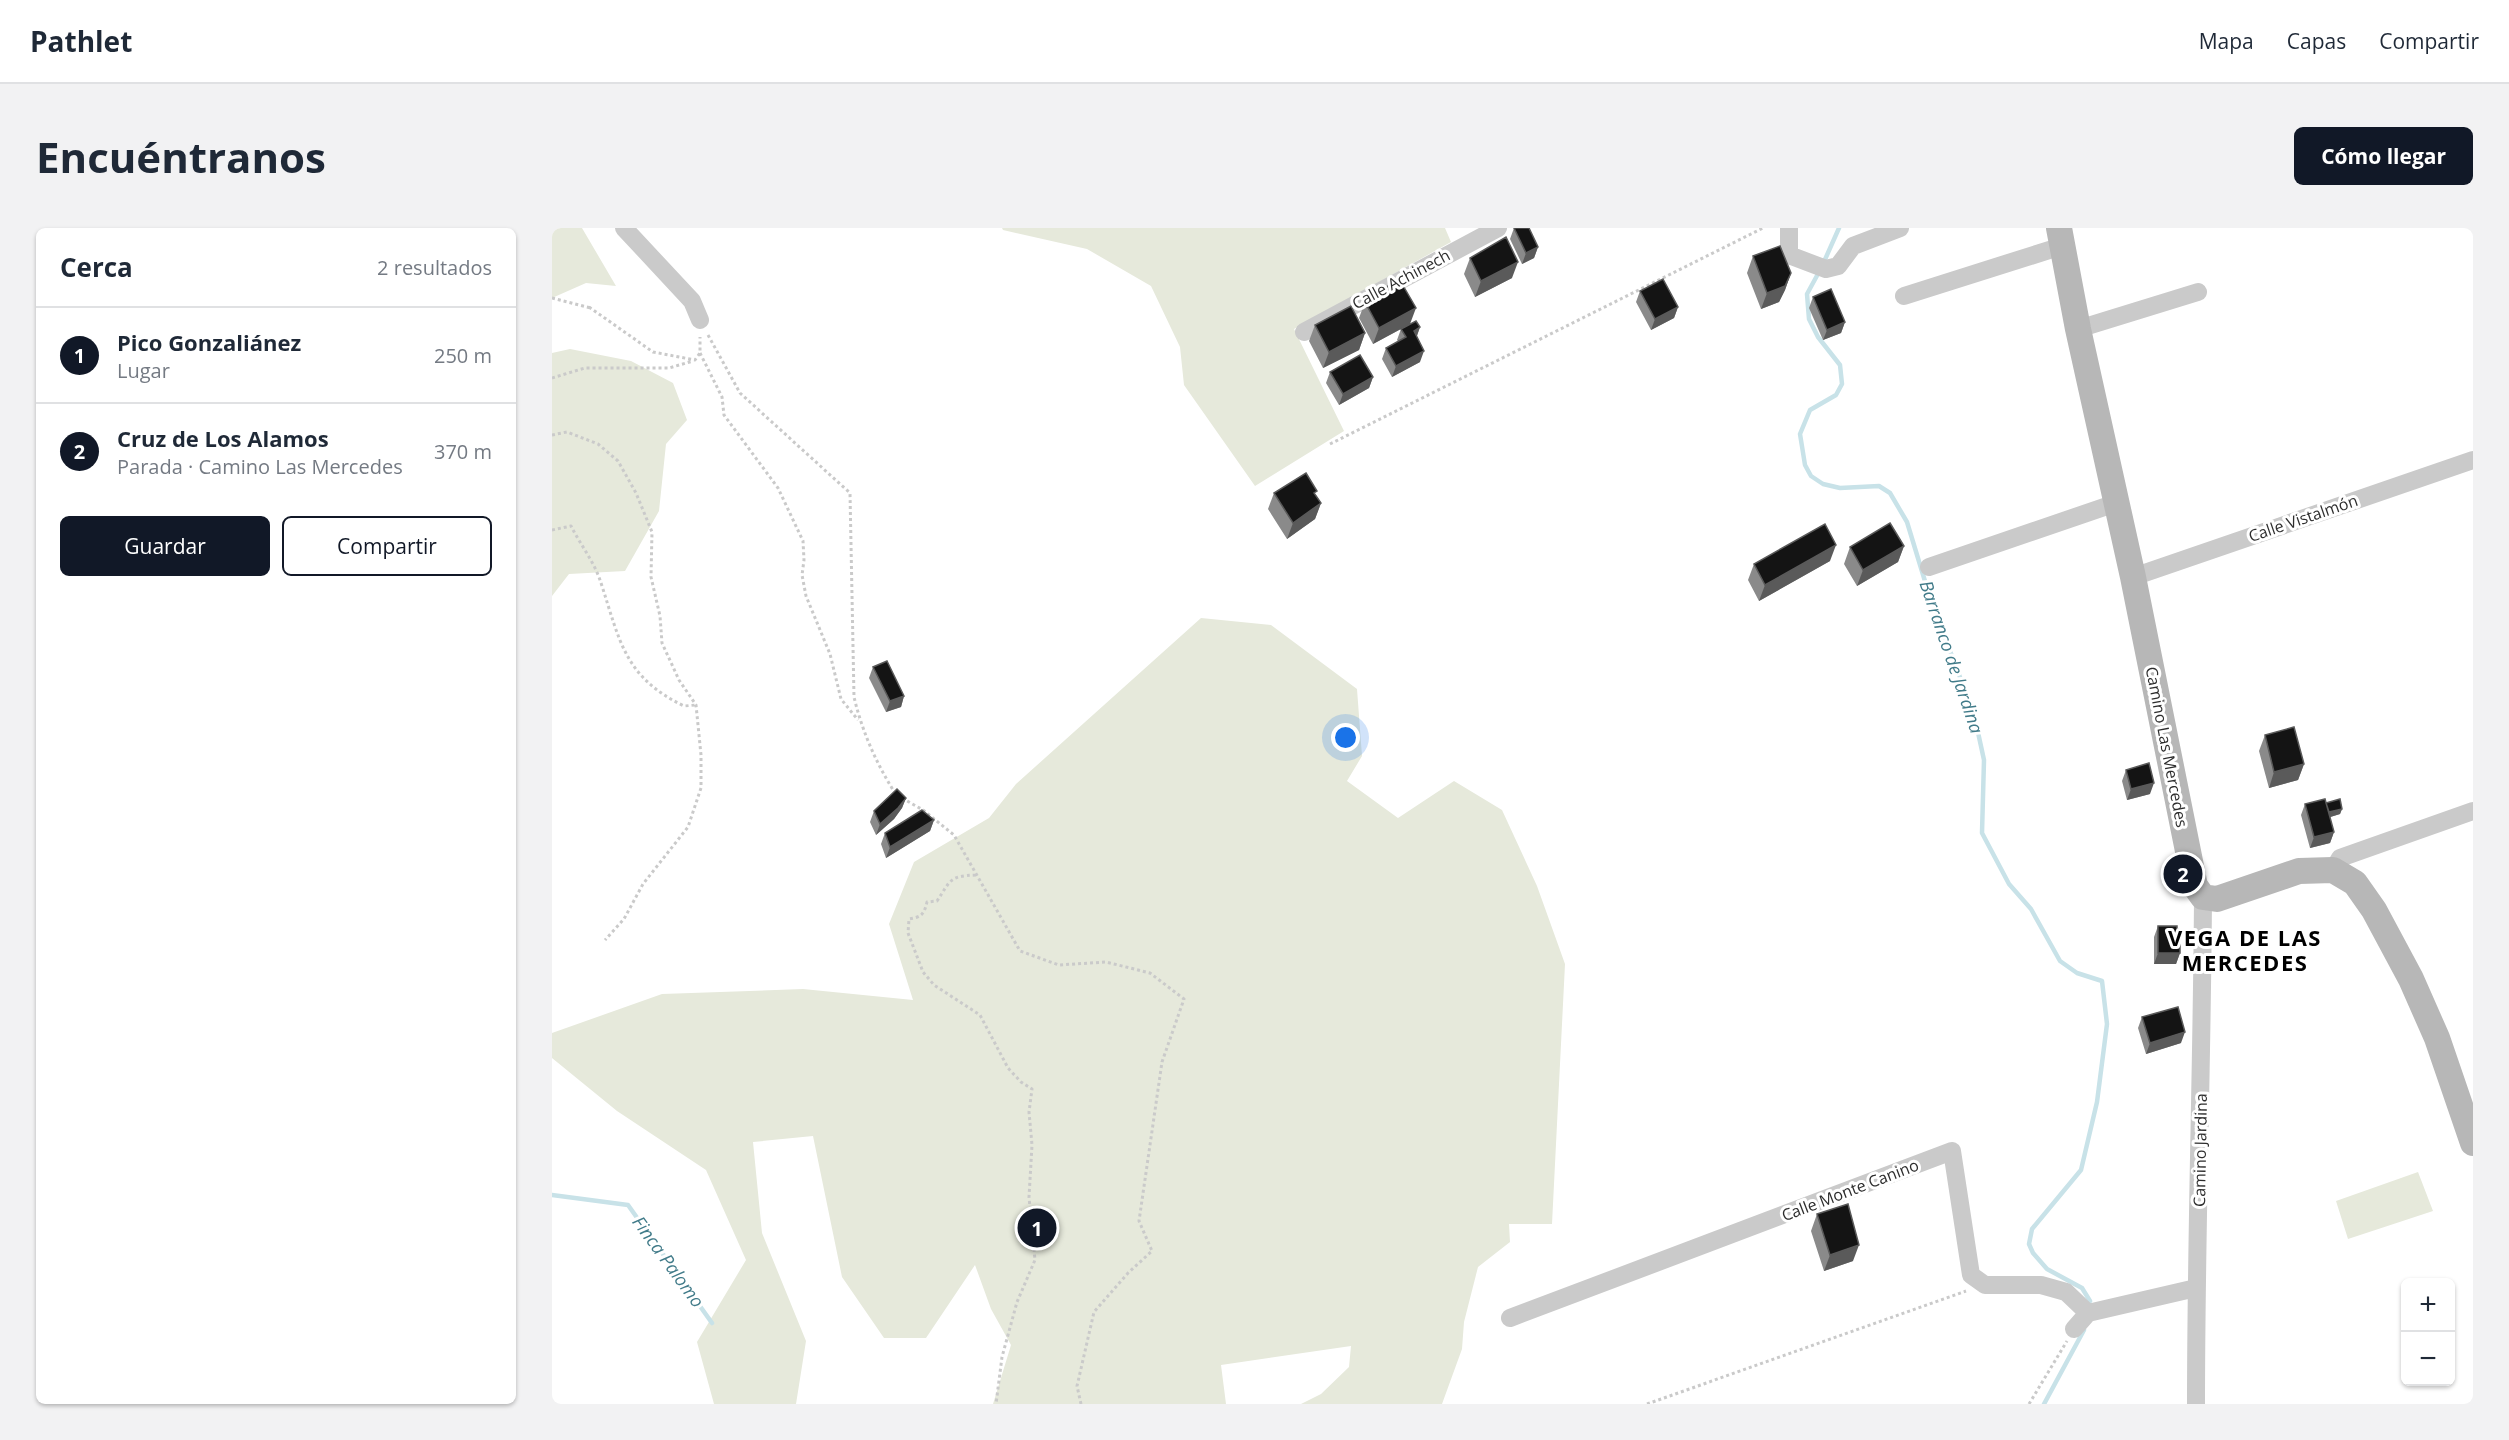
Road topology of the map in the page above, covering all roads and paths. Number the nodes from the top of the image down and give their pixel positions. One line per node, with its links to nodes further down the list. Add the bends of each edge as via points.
1 (624, 228): 11 (street, via 693,301)
2 (1763, 228): 18 (path)
3 (1789, 228): 4 (street, via 1789,255 1820,266 1838,266 1853,246)
4 (1900, 228)
5 (1495, 229): 13 (street, Calle Achinech)
6 (2060, 237): 8 (street); 12 (main road, Camino Las Mercedes)
7 (2198, 292): 12 (street)
8 (1904, 296)
9 (552, 298): 10 (path)
10 (590, 307): 10 (path, via 603,317 621,327 613,322); 15 (path, via 653,352)
11 (700, 320): 14 (path); 25 (path, via 740,393 850,493 854,697)
12 (2078, 329): 20 (main road, Camino Las Mercedes)
13 (1304, 332)
14 (700, 353): 15 (path); 25 (path, via 722,397 724,415 778,488 803,541 806,596 830,654 841,699)
15 (695, 360): 16 (path, via 669,368 585,368)
16 (552, 378)
17 (552, 435): 24 (path, via 567,432 598,444 618,461 636,493 652,532 651,577 663,643 679,680)
18 (1330, 444)
19 (2473, 460): 23 (street, Calle Vistalmón)
20 (2116, 503): 22 (street); 23 (main road, Camino Las Mercedes)
21 (552, 530): 24 (path, via 571,526 600,580 611,621 627,658 646,683 684,706)
22 (1929, 567)
23 (2133, 577): 29 (main road, Camino Las Mercedes, via 2195,886)
24 (696, 705): 30 (path, via 701,788 688,826)
25 (859, 721): 28 (path, via 897,796 923,810 954,835)
26 (2473, 811): 27 (street, via 2340,858)
27 (2333, 870): 29 (main road, via 2300,871 2217,899); 31 (main road, via 2355,882 2411,979 2437,1038)
28 (976, 875): 37 (path, via 955,876 937,901 927,902 920,918 909,919 908,933 923,972 934,985 980,1015 1008,1068 1033,1093 1029,1112 1029,1197 1035,1260 1017,1302 1002,1358); 38 (path, via 1020,951 1059,965 1106,962 1150,973 1184,999 1161,1062 1139,1221 1152,1251 1094,1312 1077,1386)
29 (2203, 897): 33 (street, Camino Jardina)
30 (605, 940)
31 (2473, 1143)
32 (1985, 1285): 34 (street, via 2041,1284 2066,1292); 35 (street, Calle Monte Canino, via 1971,1275 1952,1151); 39 (path)
33 (2196, 1288): 34 (street); 41 (street, Camino Jardina)
34 (2088, 1313): 36 (street)
35 (1510, 1318)
36 (2074, 1329): 40 (path)
37 (996, 1404)
38 (1081, 1404)
39 (1647, 1404)
40 (2029, 1404)
41 (2196, 1404)

